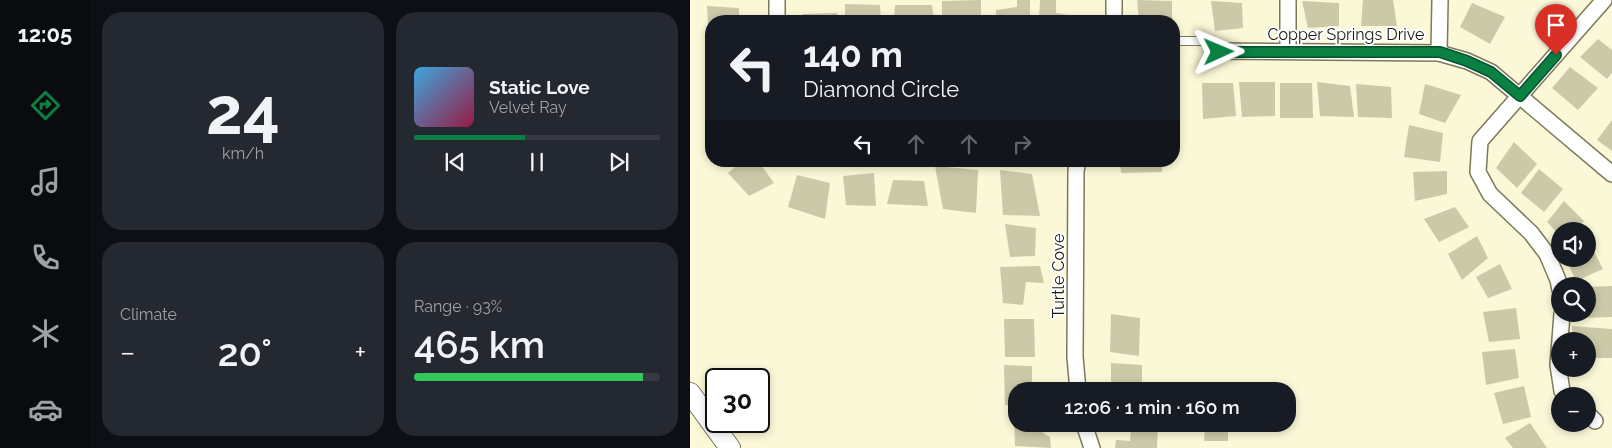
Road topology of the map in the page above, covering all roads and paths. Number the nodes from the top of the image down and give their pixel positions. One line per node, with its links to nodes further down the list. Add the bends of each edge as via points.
1 (777, 0): 6 (street)
2 (1114, 0): 7 (street)
3 (1288, 0): 9 (street)
4 (1440, 0): 11 (street)
5 (1604, 0): 12 (street)
6 (777, 15)
7 (1114, 15)
8 (1180, 41): 10 (lane, via 1202,41)
9 (1288, 51): 10 (street, Copper Springs Drive); 11 (street, Copper Springs Drive)
10 (1219, 52)
11 (1440, 52): 12 (street, Copper Springs Drive, via 1491,72)
12 (1520, 96): 14 (street, Copper Springs Drive); 15 (street, via 1480,140 1478,172 1490,194 1531,233 1547,254)
13 (1077, 167): 17 (street, Turtle Cove)
14 (1612, 174)
15 (1557, 277)
16 (1561, 322): 18 (street, via 1558,366)
17 (1077, 382)
18 (1561, 387)
19 (690, 393): 21 (main road)
20 (1087, 432): 22 (street)
21 (730, 448)
22 (1092, 448)

